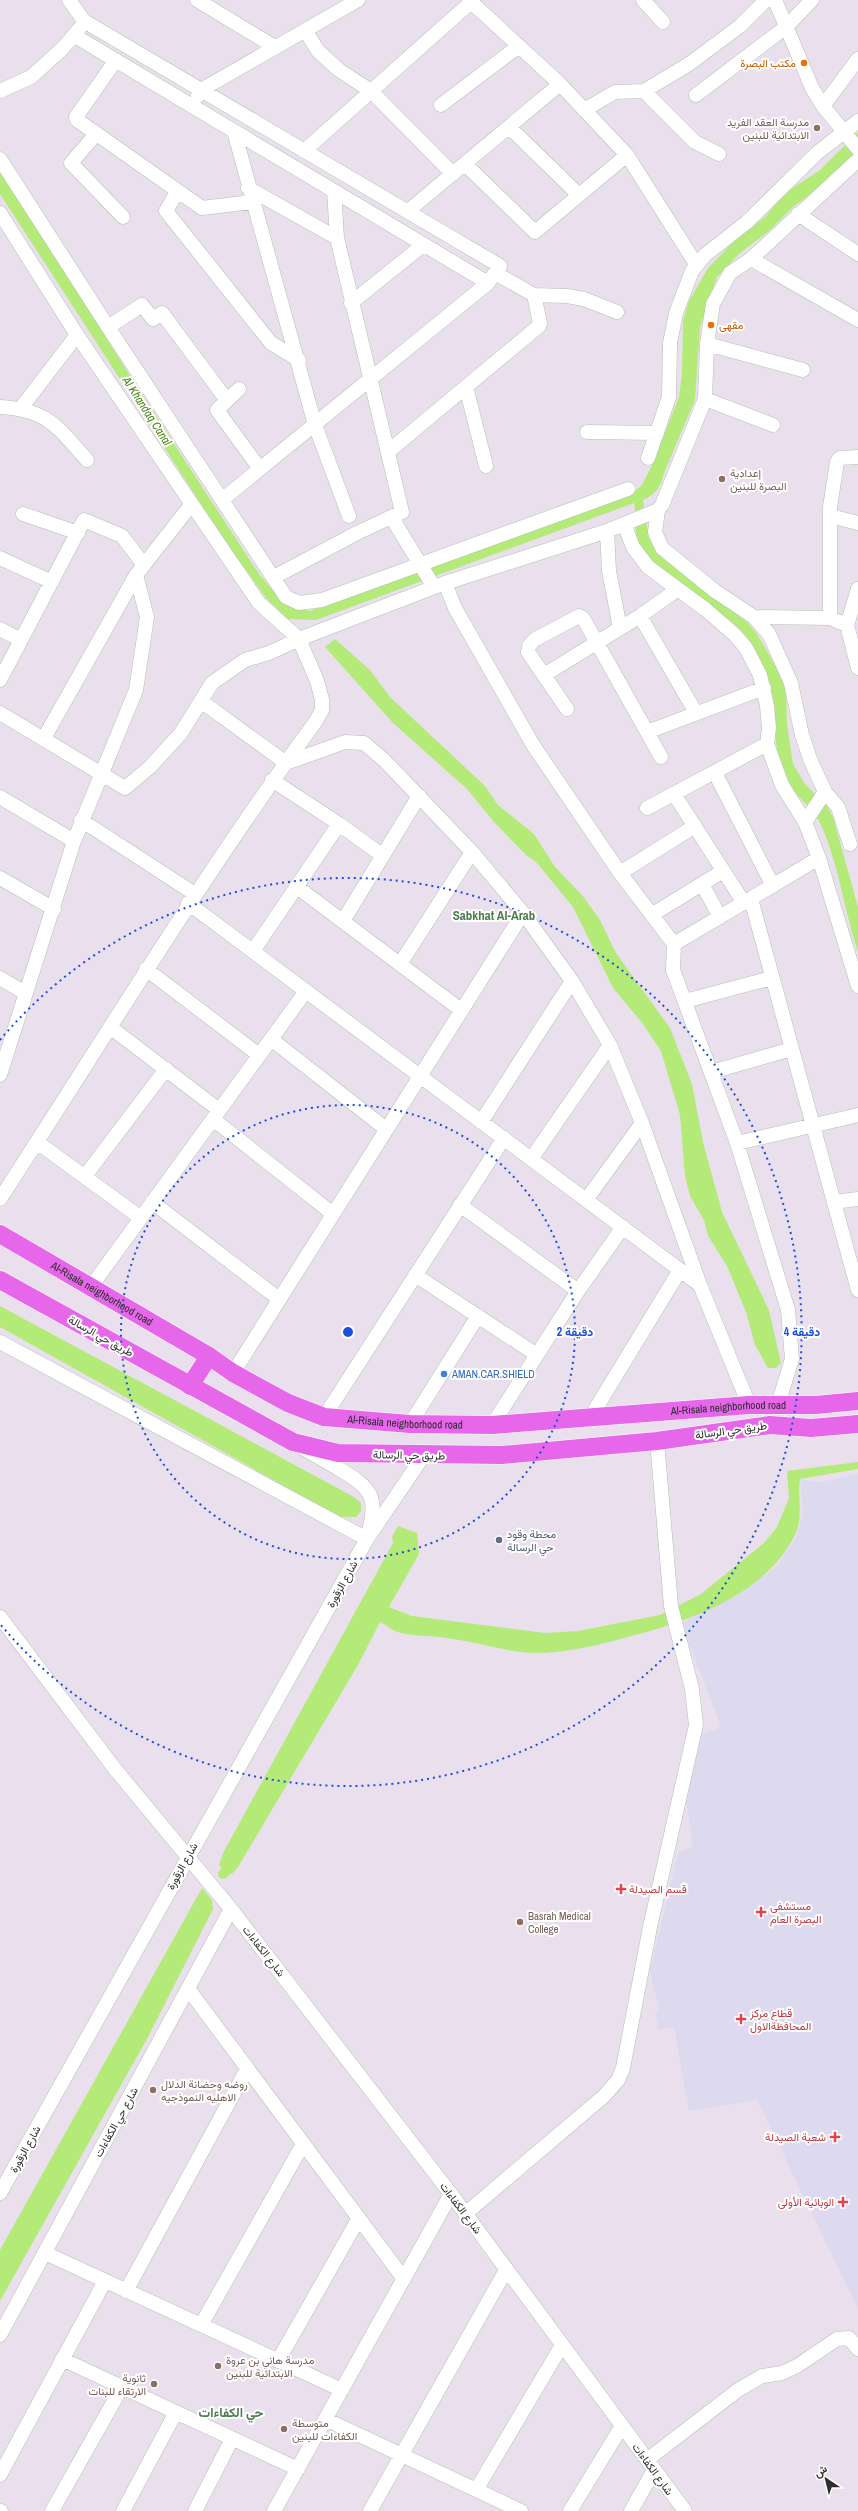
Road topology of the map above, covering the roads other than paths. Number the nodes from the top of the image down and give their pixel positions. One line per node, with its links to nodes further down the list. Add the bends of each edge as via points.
1 (69, 0): 9 (street)
2 (197, 0): 15 (street)
3 (358, 0): 12 (street)
4 (643, 0): 10 (street)
5 (766, 0): 22 (street, via 716,46)
6 (775, 0): 11 (street)
7 (812, 0): 11 (street)
8 (470, 1): 14 (street); 21 (street)
9 (84, 21): 13 (street); 19 (street)
10 (663, 22)
11 (786, 27): 23 (street); 26 (street, via 802,68)
12 (305, 30): 15 (street); 21 (street, via 318,51 339,70)
13 (75, 36): 16 (street); 20 (street, via 31,77)
14 (519, 46): 18 (street); 24 (street)
15 (275, 47): 19 (street)
16 (116, 60): 25 (street); 32 (street, via 76,117)
17 (858, 60): 26 (street)
18 (560, 84): 27 (street); 29 (street)
19 (201, 90): 25 (street); 34 (street)
20 (0, 91)
21 (371, 91): 34 (street); 40 (street)
22 (644, 91): 27 (street, via 615,92); 35 (street, via 695,142)
23 (696, 95)
24 (441, 105)
25 (192, 106): 30 (street)
26 (823, 106): 31 (street)
27 (584, 110): 36 (street)
28 (858, 121): 31 (street)
29 (509, 127): 39 (street); 44 (street)
30 (234, 131): 41 (street); 42 (street)
31 (844, 133): 33 (street); 54 (street, via 817,153 747,222)
32 (96, 134): 43 (street); 49 (street, via 71,163)
33 (858, 149)
34 (304, 151): 46 (street)
35 (719, 154)
36 (627, 155): 44 (street); 54 (street)
37 (0, 159): 60 (street)
38 (858, 160): 48 (street)
39 (465, 164): 40 (street); 44 (street, via 535,232)
40 (453, 174): 46 (street)
41 (248, 188): 45 (street); 50 (street)
42 (334, 191): 50 (street); 51 (street)
43 (177, 192): 45 (street, via 203,208); 63 (street, via 166,211 271,344)
44 (579, 195)
45 (252, 202): 63 (street)
46 (408, 211): 55 (street)
47 (0, 213): 61 (street)
48 (798, 214): 52 (street); 53 (street)
49 (123, 217)
50 (336, 238): 57 (street)
51 (423, 245): 55 (street); 57 (street)
52 (858, 254)
53 (751, 259): 59 (street); 62 (street, via 730,273 713,304)
54 (696, 264): 75 (street, via 676,313 669,351 669,397)
55 (494, 274): 56 (street); 65 (street)
56 (534, 295): 58 (street, via 584,299); 66 (street, via 539,326)
57 (351, 303): 65 (street)
58 (617, 312)
59 (858, 320)
60 (108, 327): 68 (street, via 142,305 153,319 162,313); 83 (street)
61 (77, 335): 71 (street); 84 (street)
62 (707, 344): 64 (street); 69 (street)
63 (299, 360): 72 (street)
64 (803, 370)
65 (369, 379): 72 (street); 76 (street)
66 (466, 387): 76 (street); 80 (street)
67 (239, 389): 68 (street)
68 (226, 399): 81 (street, via 217,410)
69 (705, 399): 73 (street); 85 (street, via 662,505)
70 (0, 407): 71 (street)
71 (21, 408): 79 (street, via 47,418)
72 (315, 424): 81 (street); 87 (street)
73 (773, 425)
74 (587, 432): 75 (street)
75 (657, 433): 78 (street)
76 (389, 451): 89 (street, via 402,512)
77 (858, 457): 88 (street, via 840,458 837,462)
78 (648, 458)
79 (87, 460)
80 (486, 466)
81 (260, 469): 83 (street)
82 (628, 489): 95 (street)
83 (223, 500): 97 (street)
84 (191, 505): 96 (street); 108 (street, via 259,604)
85 (654, 511): 90 (street); 103 (street, via 655,532 662,548 715,591)
86 (23, 514): 93 (street)
87 (349, 516)
88 (830, 516): 91 (street); 104 (street)
89 (392, 518): 95 (street); 97 (street, via 359,532)
90 (629, 522): 92 (street); 100 (street, via 633,547 640,558)
91 (858, 523)
92 (607, 531): 99 (street); 106 (street, via 609,571)
93 (78, 533): 96 (street, via 84,520 122,536); 98 (street)
94 (0, 558): 98 (street)
95 (421, 564): 97 (street, via 322,600 299,603 286,597); 99 (street)
96 (140, 570): 120 (street); 124 (street, via 147,617 136,690)
97 (274, 577)
98 (52, 582): 109 (street)
99 (437, 585): 108 (street); 142 (street, via 455,608 533,745)
100 (678, 589): 102 (street); 114 (street, via 719,620 739,639 760,675)
101 (858, 589): 105 (street)
102 (640, 616): 106 (street); 118 (street)
103 (754, 617): 104 (street); 128 (street, via 769,634 792,683 802,735)
104 (830, 618): 105 (street)
105 (847, 625): 111 (street)
106 (620, 628): 110 (street)
107 (0, 629): 109 (street)
108 (299, 639): 115 (street, via 269,653 245,660 212,683); 123 (street, via 317,681 322,710)
109 (21, 640): 113 (street)
110 (597, 642): 112 (street); 112 (street, via 583,618 579,616 534,640 528,652); 119 (street)
111 (858, 668)
112 (544, 675): 116 (street)
113 (0, 680)
114 (764, 688): 118 (street); 121 (street, via 769,728)
115 (201, 701): 123 (street); 124 (street, via 181,733 150,767 125,788)
116 (567, 709)
117 (0, 713): 120 (street)
118 (696, 714): 119 (street)
119 (648, 732): 122 (street)
120 (44, 738): 124 (street)
121 (767, 744): 125 (street); 132 (street, via 782,784)
122 (661, 757)
123 (286, 763): 126 (street); 129 (street, via 345,742 364,743)
124 (103, 773): 133 (street)
125 (715, 774): 127 (street); 145 (street)
126 (272, 780): 134 (street); 147 (street)
127 (674, 794): 131 (street); 135 (street)
128 (824, 795): 132 (street); 137 (street, via 838,807)
129 (419, 796): 138 (street); 139 (street)
130 (0, 797): 136 (street)
131 (647, 808)
132 (808, 819): 140 (street)
133 (81, 820): 136 (street); 147 (street)
134 (339, 824): 139 (street); 146 (street)
135 (694, 826): 141 (street); 142 (street)
136 (74, 841): 149 (street)
137 (850, 844)
138 (472, 852): 150 (street); 156 (street)
139 (382, 856): 153 (street)
140 (819, 858): 145 (street); 161 (street)
141 (723, 870): 144 (street); 148 (street)
142 (620, 873): 151 (street)
143 (0, 878): 149 (street)
144 (702, 884): 151 (street); 152 (street)
145 (773, 886): 148 (street)
146 (297, 887): 153 (street); 155 (street)
147 (192, 898): 155 (street); 157 (street)
148 (747, 901): 152 (street); 159 (street)
149 (54, 909): 163 (street)
150 (522, 913): 160 (street); 165 (street)
151 (652, 914): 154 (street)
152 (720, 917): 154 (street)
153 (343, 921): 156 (street)
154 (674, 944): 164 (street, via 673,970)
155 (253, 951): 162 (street)
156 (400, 964): 165 (street)
157 (146, 969): 166 (street); 170 (street)
158 (0, 978): 163 (street)
159 (772, 978): 164 (street); 169 (street)
160 (572, 981): 168 (street); 177 (street)
161 (858, 986)
162 (306, 991): 167 (street); 174 (street)
163 (25, 993): 172 (street)
164 (685, 1002): 173 (street)
165 (462, 1010): 174 (street)
166 (110, 1027): 171 (street); 182 (street)
167 (271, 1039): 170 (street); 180 (street)
168 (610, 1045): 178 (street); 184 (street)
169 (792, 1049): 173 (street); 179 (street)
170 (259, 1055): 175 (street)
171 (166, 1069): 175 (street); 185 (street)
172 (1, 1072)
173 (711, 1072): 183 (street)
174 (420, 1076): 177 (street); 180 (street)
175 (216, 1114): 189 (street); 192 (street)
176 (858, 1115): 179 (street)
177 (481, 1122): 181 (street)
178 (642, 1123): 187 (street); 199 (street)
179 (813, 1126): 183 (street); 190 (street)
180 (386, 1129): 192 (street)
181 (504, 1138): 184 (street); 191 (street)
182 (37, 1142): 185 (street); 186 (street)
183 (737, 1143): 212 (street, via 788,1310 792,1359)
184 (531, 1159): 187 (street)
185 (85, 1176): 193 (street)
186 (0, 1199)
187 (586, 1200): 194 (street)
188 (858, 1200): 190 (street)
189 (152, 1202): 193 (street); 203 (street)
190 (834, 1202): 201 (street)
191 (460, 1205): 197 (street); 202 (street)
192 (333, 1214): 203 (street)
193 (141, 1218): 200 (street)
194 (623, 1227): 196 (street); 202 (street)
195 (0, 1234): 200 (main road, Al-Risala neighborhood road)
196 (680, 1270): 199 (street); 216 (street)
197 (415, 1275): 204 (street); 215 (street)
198 (0, 1280): 209 (main road, طريق حي الرسالة)
199 (700, 1284): 213 (street)
200 (90, 1288): 207 (main road, Al-Risala neighborhood road)
201 (858, 1290)
202 (578, 1291): 206 (street)
203 (279, 1299): 208 (street)
204 (478, 1316): 206 (street); 217 (street)
205 (0, 1342): 224 (street)
206 (537, 1355): 219 (street)
207 (209, 1356): 208 (main road, Al-Risala neighborhood road); 209 (main road)
208 (232, 1373): 215 (main road, Al-Risala neighborhood road, via 288,1403)
209 (190, 1386): 222 (main road, طريق حي الرسالة)
210 (858, 1389): 212 (main road)
211 (858, 1401): 212 (main road, Al-Risala neighborhood road, via 816,1405)
212 (778, 1404): 213 (main road, Al-Risala neighborhood road)
213 (749, 1405): 216 (main road, Al-Risala neighborhood road)
214 (858, 1412): 220 (main road, Al-Risala neighborhood road, via 816,1416)
215 (324, 1417): 217 (main road, Al-Risala neighborhood road)
216 (590, 1418): 219 (main road, Al-Risala neighborhood road)
217 (410, 1424): 219 (main road, Al-Risala neighborhood road)
218 (858, 1424): 220 (main road, طريق حي الرسالة, via 811,1428)
219 (492, 1425)
220 (770, 1425): 221 (main road, طريق حي الرسالة)
221 (657, 1441): 223 (main road, طريق حي الرسالة, via 502,1455); 233 (street, via 671,1606 692,1689 696,1725 650,1927 621,2073 614,2086 604,2096)
222 (293, 1442): 223 (main road, طريق حي الرسالة, via 338,1452); 224 (street, شارع الزقورة, via 355,1478 367,1488 373,1509)
223 (424, 1455): 224 (street, شارع الزقورة)
224 (367, 1540): 226 (street, شارع الزقورة)
225 (0, 1617): 226 (street, شارع الكفاءات, via 115,1769)
226 (188, 1856): 227 (street, شارع الكفاءات); 231 (street, شارع الزقورة)
227 (231, 1909): 228 (street, شارع حي الكفاءات); 232 (street, شارع الكفاءات)
228 (189, 1990): 229 (street); 235 (street, شارع حي الكفاءات)
229 (247, 2069): 230 (street); 239 (street)
230 (304, 2144): 234 (street); 240 (street)
231 (0, 2193)
232 (451, 2194): 233 (street, شارع الكفاءات); 237 (street)
233 (465, 2214): 236 (street, شارع الكفاءات)
234 (359, 2218): 237 (street); 245 (street)
235 (45, 2253): 238 (street); 241 (street, شارع حي الكفاءات)
236 (506, 2270): 242 (street, شارع الكفاءات); 252 (street)
237 (404, 2279): 247 (street)
238 (105, 2281): 239 (street); 244 (street)
239 (126, 2291): 240 (street)
240 (201, 2325): 245 (street)
241 (0, 2335)
242 (562, 2345): 250 (street, شارع الكفاءات); 256 (street)
243 (858, 2349): 253 (street, via 849,2338 837,2339 797,2366 762,2376 738,2390)
244 (62, 2360): 246 (street); 255 (street)
245 (278, 2361): 247 (street)
246 (122, 2387): 248 (street); 257 (street)
247 (342, 2390): 249 (street)
248 (176, 2412): 251 (street); 258 (street)
249 (325, 2419): 252 (street); 254 (street)
250 (622, 2426): 253 (street, شارع الكفاءات); 263 (street)
251 (232, 2439): 254 (street); 259 (street)
252 (402, 2455): 256 (street); 261 (street)
253 (650, 2465): 264 (street); 265 (street, شارع الكفاءات)
254 (298, 2469): 260 (street)
255 (0, 2475)
256 (476, 2490): 262 (street)
257 (52, 2511)
258 (123, 2511)
259 (195, 2511)
260 (274, 2511)
261 (370, 2511)
262 (521, 2511)
263 (570, 2511)
264 (631, 2511)
265 (684, 2511)

